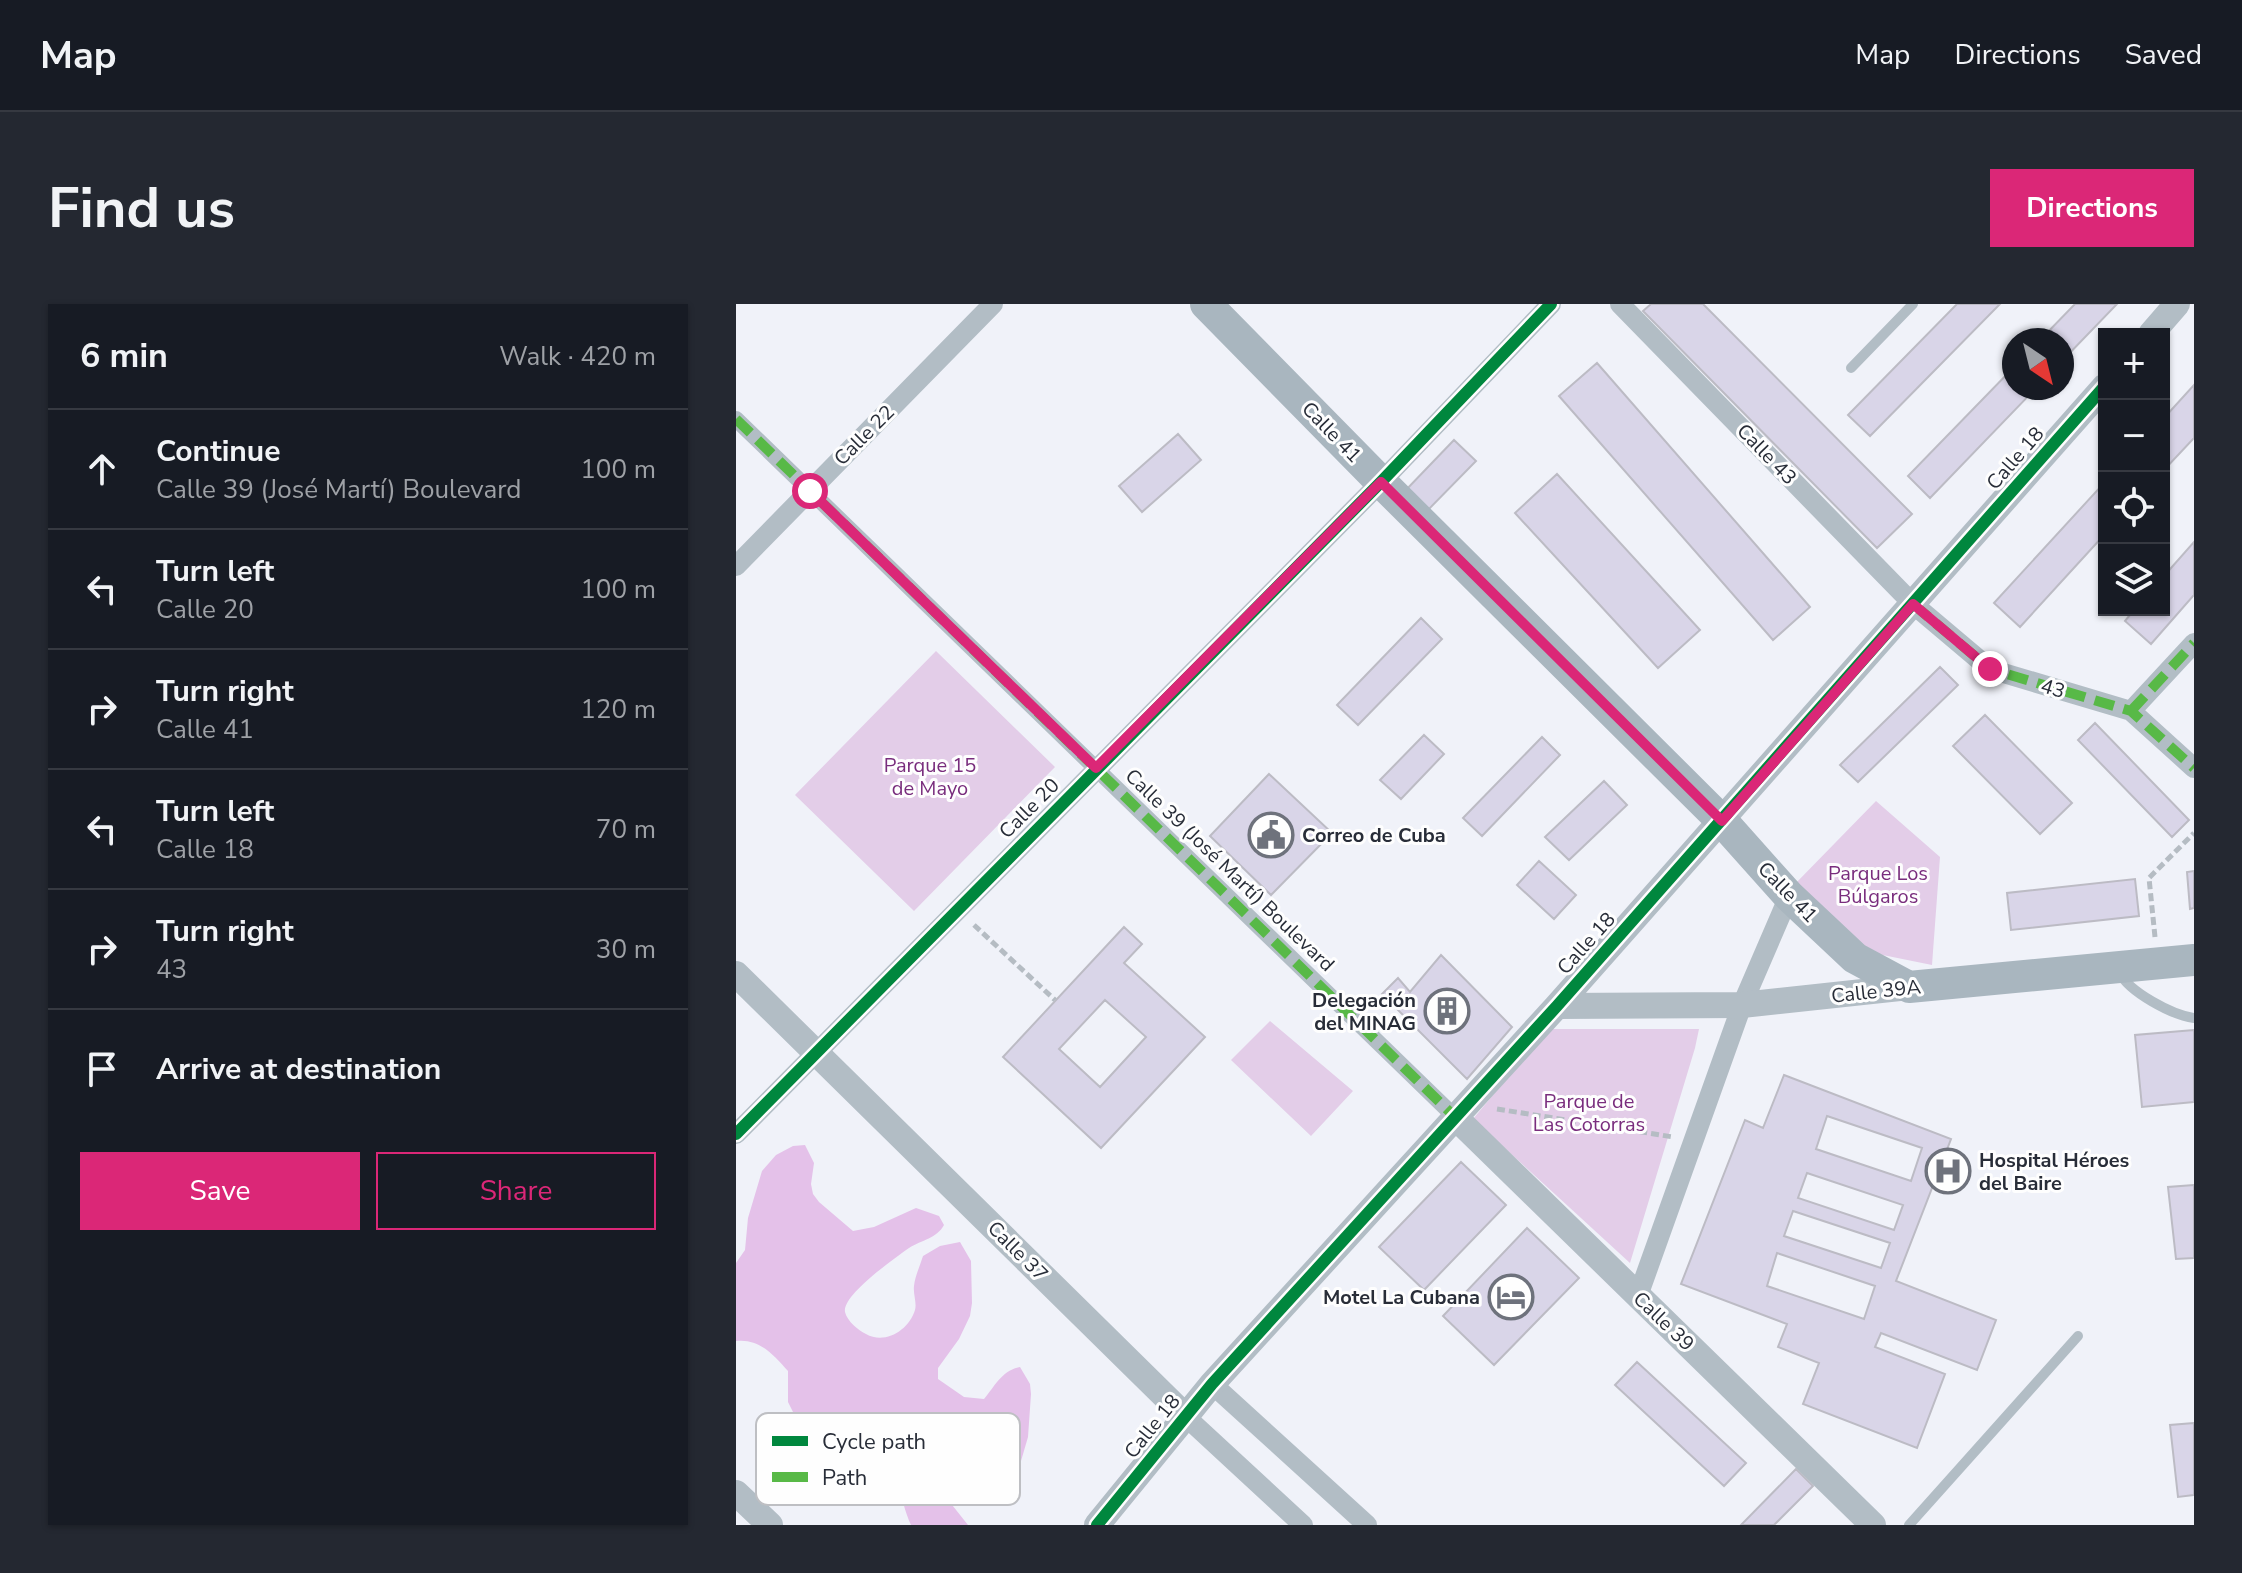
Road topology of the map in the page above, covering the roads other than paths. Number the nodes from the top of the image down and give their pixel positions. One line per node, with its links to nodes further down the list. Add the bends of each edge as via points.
1 (993, 304): 12 (street, Calle 22)
2 (1206, 304): 11 (main road, Calle 41)
3 (1551, 304): 11 (street, Calle 20)
4 (1620, 304): 14 (street, Calle 43)
5 (1913, 304): 8 (lane)
6 (2177, 304): 7 (street)
7 (2156, 328)
8 (1851, 368)
9 (2098, 394): 14 (street, Calle 18)
10 (736, 419): 12 (street, Calle 39 (José Martí) Boulevard)
11 (1381, 482): 17 (street, Calle 20); 19 (main road, Calle 41)
12 (810, 491): 13 (street, Calle 22); 17 (street, Calle 39 (José Martí) Boulevard)
13 (736, 566)
14 (1913, 604): 16 (street, 43, via 1990,669); 19 (street, Calle 18)
15 (2194, 643): 16 (street)
16 (2131, 711): 18 (street, 43)
17 (1096, 768): 28 (street, Calle 20); 29 (street, Calle 39 (José Martí) Boulevard)
18 (2194, 768)
19 (1722, 821): 20 (main road, Calle 41); 26 (street, Calle 18)
20 (1789, 896): 24 (main road, Calle 41, via 1855,958); 25 (street)
21 (2194, 960): 22 (main road, Calle 39A)
22 (2117, 967): 24 (main road, Calle 39A); 27 (lane, via 2130,988)
23 (736, 974): 28 (street, Calle 37)
24 (1909, 987): 25 (street, Calle 39A)
25 (1742, 1005): 26 (street, Calle 39A); 31 (street)
26 (1557, 1006): 29 (street, Calle 18)
27 (2194, 1018)
28 (816, 1053): 30 (street, Calle 20); 34 (street, Calle 37)
29 (1461, 1110): 31 (street, Calle 39); 33 (street, Calle 18)
30 (736, 1134)
31 (1638, 1296): 40 (street, Calle 39)
32 (2078, 1336): 41 (lane)
33 (1212, 1384): 34 (street, Calle 18); 39 (street)
34 (1185, 1416): 37 (street, Calle 18); 38 (street, Calle 37)
35 (736, 1493): 36 (street)
36 (770, 1525)
37 (1097, 1525)
38 (1303, 1525)
39 (1367, 1525)
40 (1873, 1525)
41 (1909, 1525)

